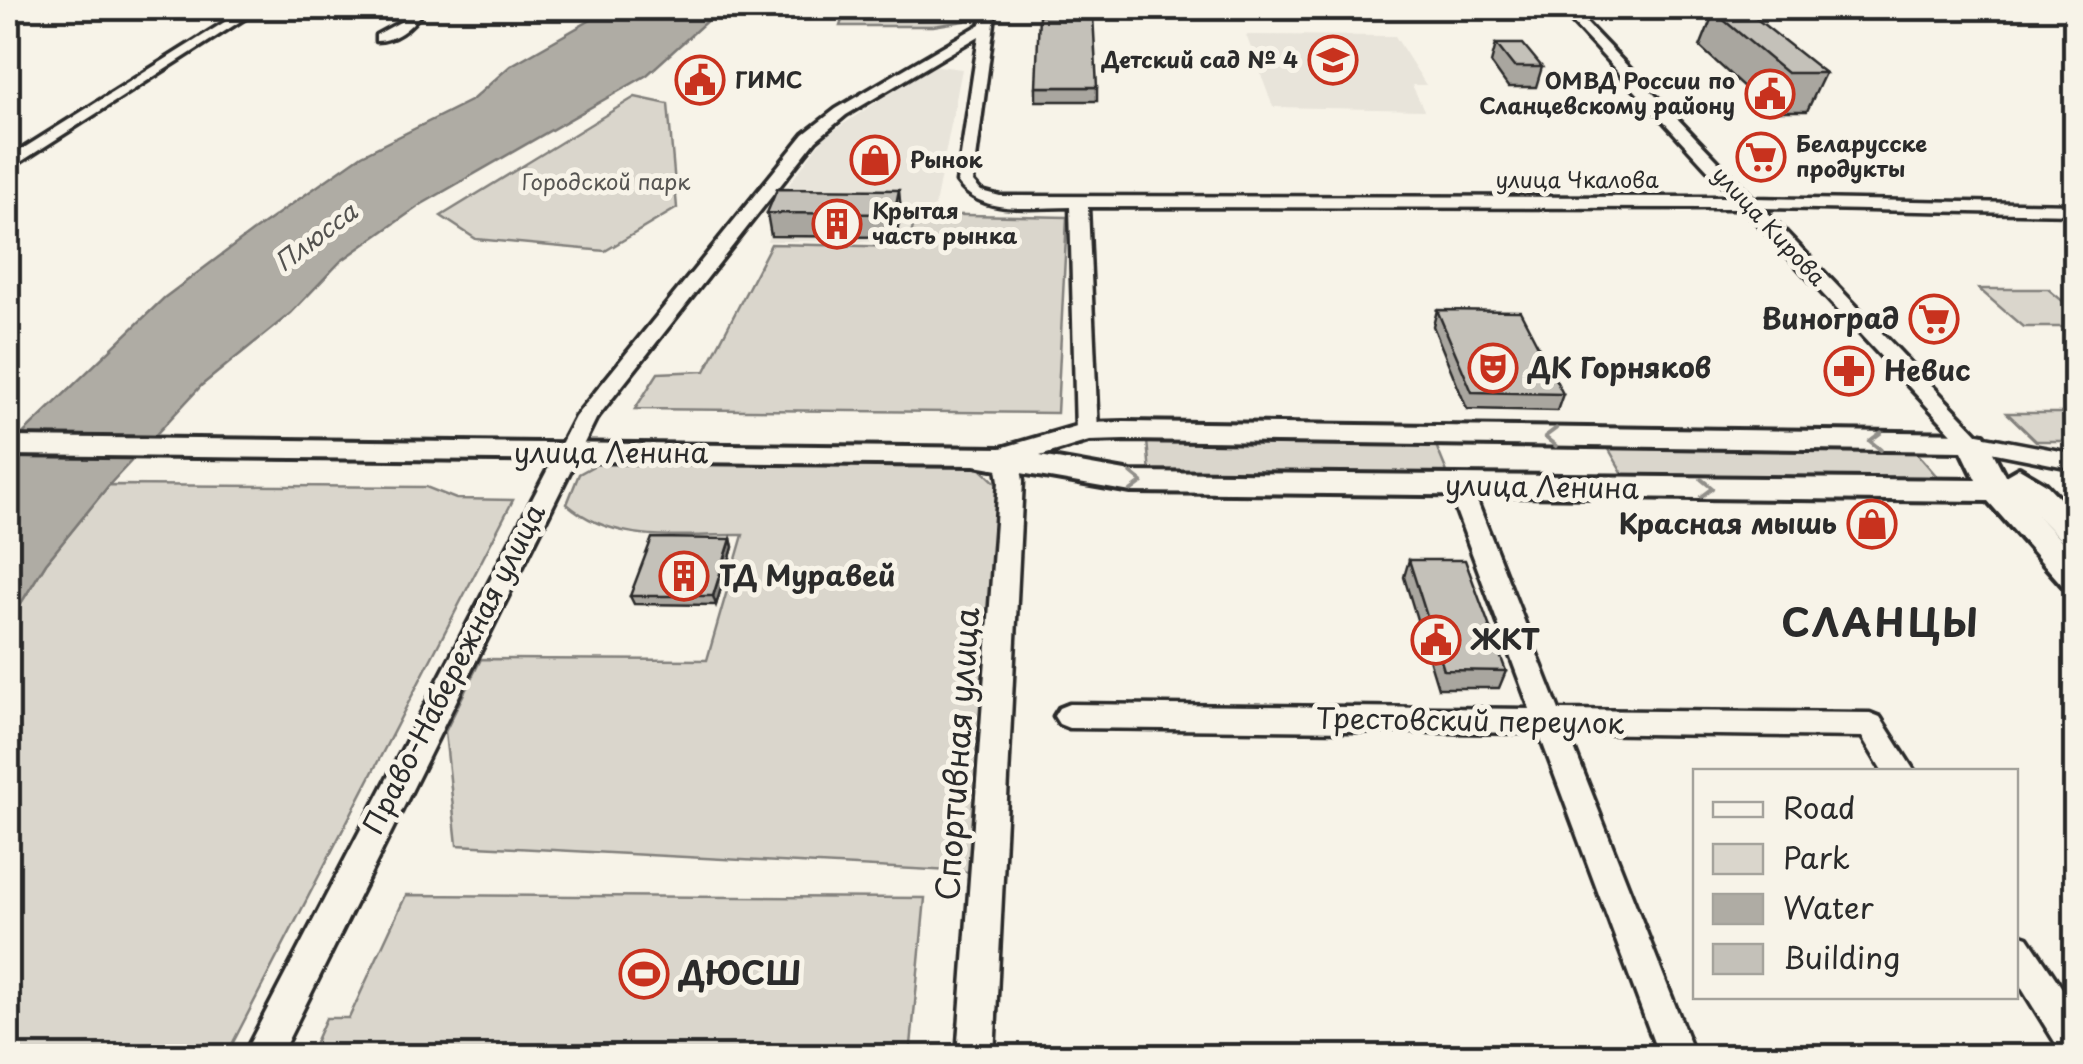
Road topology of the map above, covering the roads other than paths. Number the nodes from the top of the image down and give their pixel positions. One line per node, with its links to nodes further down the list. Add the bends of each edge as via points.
1 (255, 8): 6 (street)
2 (419, 8): 5 (street, via 407,24)
3 (1565, 8): 8 (street, улица Кирова)
4 (988, 17): 7 (street, улица Чкалова, via 965,182 974,195 1000,201); 13 (street, Право-Набережная улица, via 810,137 586,417)
5 (381, 38)
6 (8, 165)
7 (1079, 202): 8 (street, улица Чкалова); 10 (street)
8 (1746, 202): 9 (street, улица Чкалова); 11 (street, улица Кирова)
9 (2076, 209)
10 (1087, 432): 11 (main road, улица Ленина, one-way to 10); 14 (main road, улица Ленина); 16 (main road)
11 (1973, 442): 15 (street, улица Ленина); 18 (main road, улица Кирова); 19 (main road, улица Кирова)
12 (8, 446): 13 (main road, улица Ленина)
13 (566, 453): 14 (main road, улица Ленина); 27 (street, Право-Набережная улица)
14 (1007, 456): 16 (main road, улица Ленина); 28 (street, Спортивная улица, via 1011,481)
15 (2073, 462): 19 (street, улица Ленина)
16 (1089, 481): 17 (main road, улица Ленина, one-way to 17)
17 (1459, 486): 18 (main road, улица Ленина, one-way to 18); 23 (street)
18 (1997, 491): 19 (main road, улица Ленина); 21 (main road, улица Кирова)
19 (2034, 491): 20 (main road, улица Кирова)
20 (2076, 535)
21 (2076, 578)
22 (1070, 716): 23 (street, Трестовский переулок)
23 (1550, 722): 24 (street, Трестовский переулок, via 1870,725); 29 (street)
24 (1898, 769)
25 (2018, 952): 26 (street)
26 (2076, 1042)
27 (261, 1056)
28 (975, 1056)
29 (1677, 1056)

